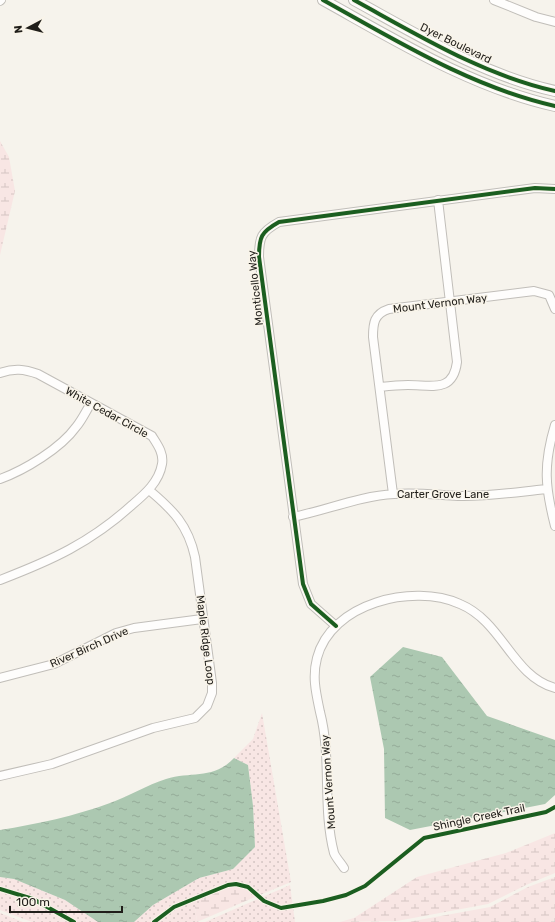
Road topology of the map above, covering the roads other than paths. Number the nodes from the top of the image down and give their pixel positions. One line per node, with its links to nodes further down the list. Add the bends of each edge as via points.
1 (323, 0): 6 (main road, via 466,76 510,94)
2 (354, 0): 5 (main road, Dyer Boulevard, via 473,63)
3 (494, 0): 4 (street)
4 (555, 22)
5 (555, 91)
6 (555, 106)
7 (555, 189): 8 (street, Monticello Way, via 535,188)
8 (438, 200): 9 (street); 19 (street, Monticello Way, via 279,222 266,229 259,242)
9 (449, 302): 10 (street, Mount Vernon Way, via 534,291 549,295); 12 (street, Mount Vernon Way, via 389,309 381,311 376,316 373,337); 12 (street, via 457,362 456,373 449,381 434,387)
10 (555, 309)
11 (0, 373): 13 (street, White Cedar Circle, via 24,369)
12 (380, 387): 18 (street, Mount Vernon Way)
13 (91, 403): 15 (street, via 76,428 47,454); 17 (street, White Cedar Circle, via 152,436 162,452 163,463 159,476)
14 (555, 425): 16 (street, via 550,442)
15 (0, 479)
16 (546, 489): 18 (street, Carter Grove Lane, via 485,496); 20 (street)
17 (149, 490): 21 (street, White Cedar Circle, via 114,521 81,545 38,566); 22 (street, Maple Ridge Loop, via 170,507 191,540)
18 (393, 494): 19 (street, Carter Grove Lane, via 372,497)
19 (294, 518): 23 (street, Monticello Way, via 305,593 311,604)
20 (555, 526)
21 (0, 580)
22 (202, 618): 24 (street, River Birch Drive, via 116,633 54,664); 26 (street, Maple Ridge Loop, via 212,693 207,706 195,718 153,728 52,764)
23 (336, 626): 25 (street, Mount Vernon Way, via 364,608 394,597 410,595 445,598 473,611 490,624 530,675 546,686); 27 (street, Mount Vernon Way, via 317,657 314,681 326,739 334,854)
24 (0, 678)
25 (555, 688)
26 (0, 776)
27 (344, 868)

